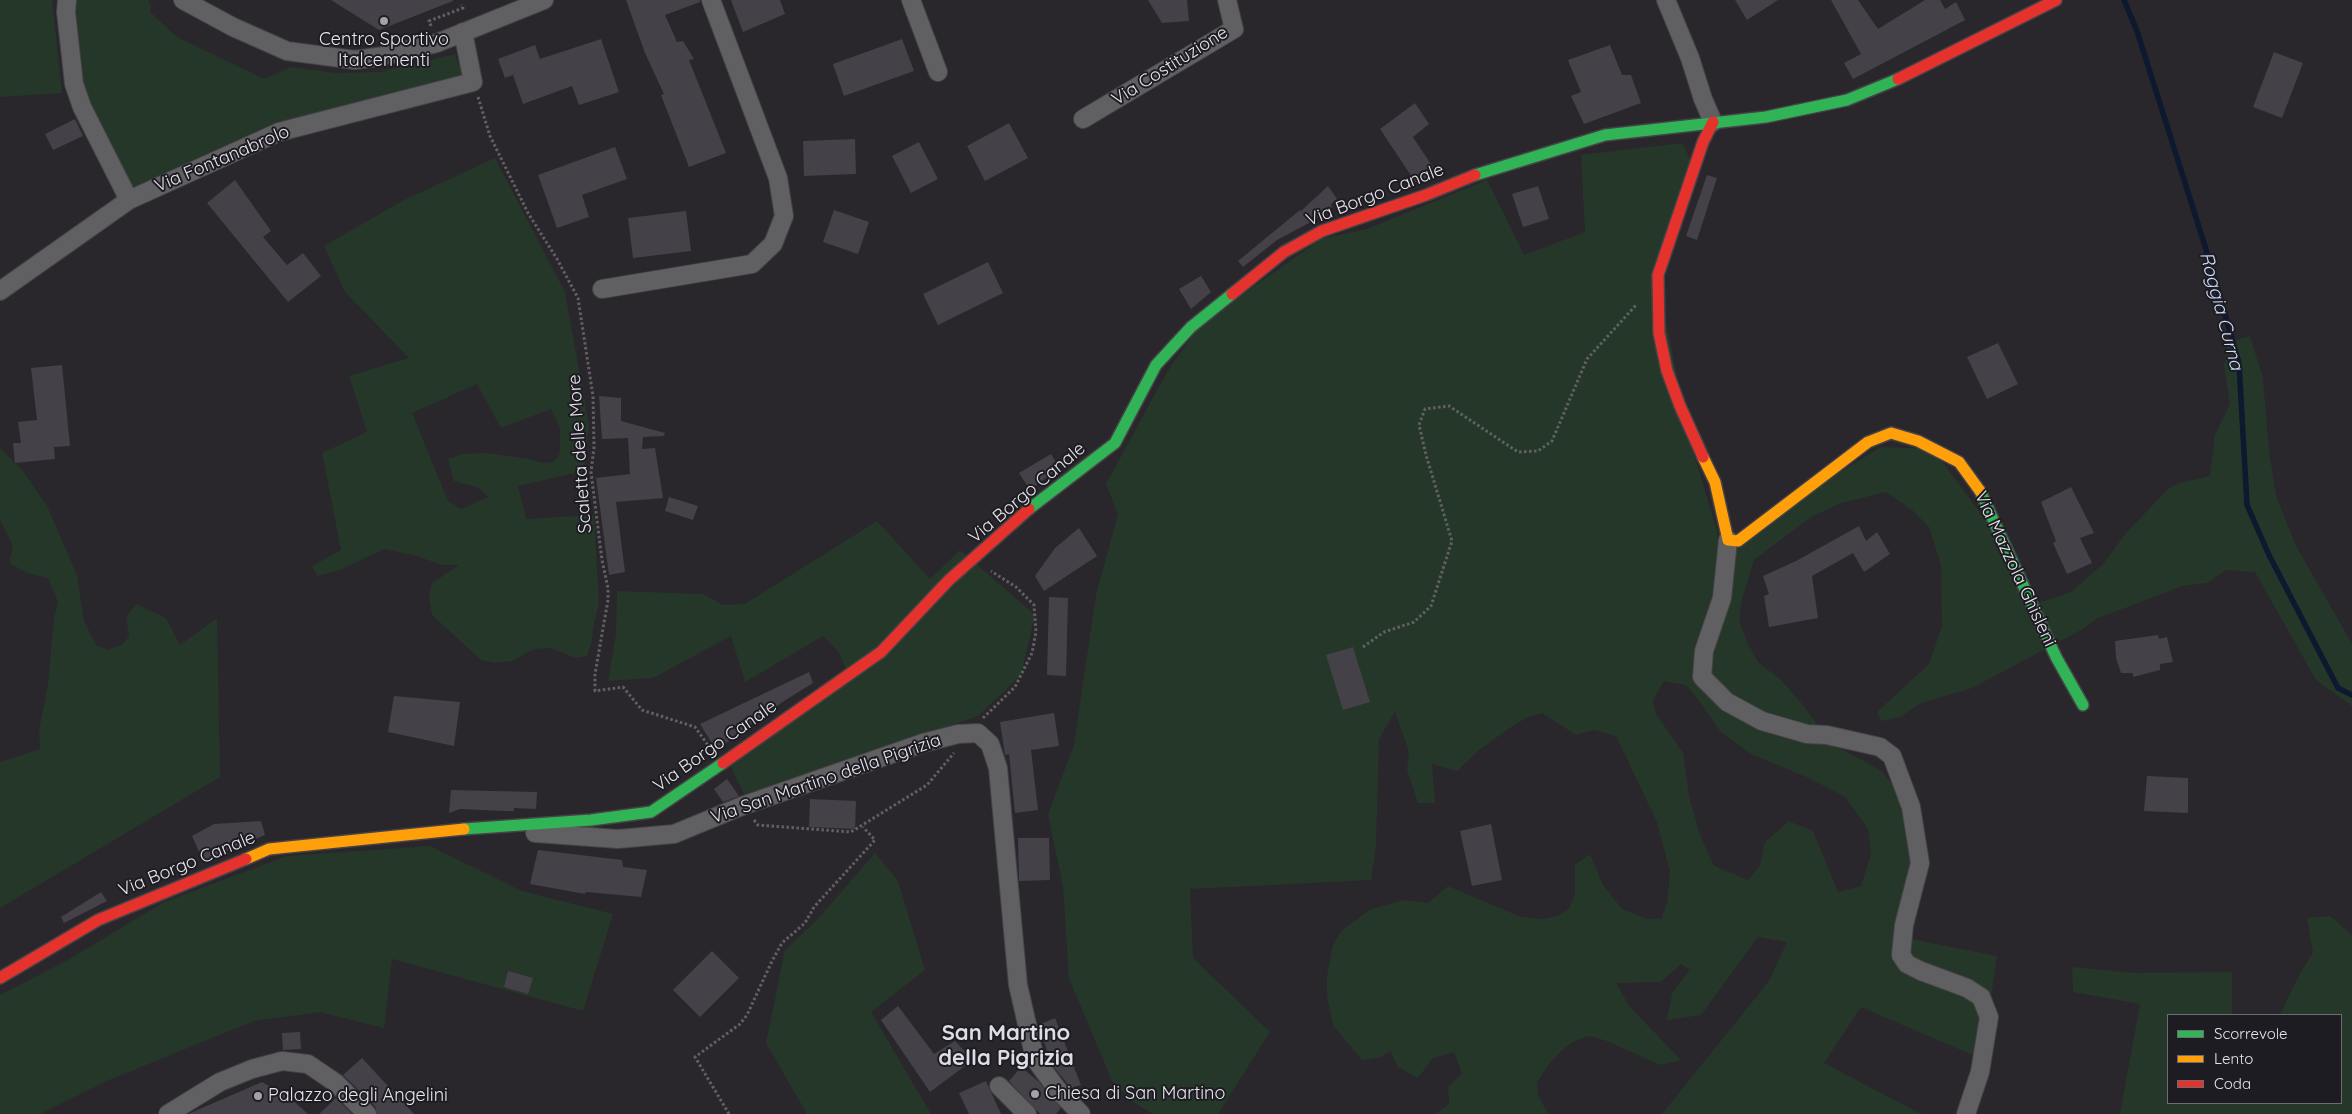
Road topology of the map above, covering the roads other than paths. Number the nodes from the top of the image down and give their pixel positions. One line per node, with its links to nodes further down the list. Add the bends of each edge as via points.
1 (67, 0): 13 (street, via 74,84 82,107)
2 (183, 0): 9 (street, via 287,51 332,58 355,60 384,56 438,43)
3 (544, 0): 9 (street)
4 (711, 0): 14 (street, via 778,178 784,216 773,244 752,264)
5 (911, 0): 10 (street)
6 (1227, 0): 11 (street, Via Costituzione, via 1234,29)
7 (1666, 0): 12 (street)
8 (2056, 0): 12 (street, Via Borgo Canale, via 1910,75 1847,100 1766,117)
9 (463, 32): 13 (street, Via Fontanabrolo, via 473,82 279,132)
10 (938, 72)
11 (1083, 119)
12 (1713, 122): 16 (street, via 1658,275 1658,333 1680,406 1715,482); 18 (street, Via Borgo Canale, via 1605,135 1490,169 1322,231 1284,252 1191,327 1156,365 1115,443 1030,508 949,580 881,652 837,685 652,812 592,820)
13 (129, 200): 15 (street, Via Fontanabrolo)
14 (602, 289)
15 (0, 291)
16 (1728, 540): 17 (street, Via Mazzola Ghisleni, via 1738,541 1868,442 1891,433 1918,441 1958,462 1983,495 2056,657); 25 (street, via 1722,598 1704,651 1702,677 1727,702 1762,721 1807,734 1827,735 1880,747 1892,756 1910,807 1920,863 1904,925 1901,955 1906,964 1967,988 1981,997 1989,1017 1980,1072)
17 (2083, 704)
18 (481, 827): 19 (street, Via Borgo Canale, via 269,849 98,920); 24 (street, Via San Martino della Pigrizia, via 618,839 674,834 742,806 924,743 958,734 978,733 990,744 998,768 1018,985 1035,1059)
19 (0, 978)
20 (999, 1086): 23 (street)
21 (168, 1114): 22 (street, via 220,1082 282,1061 308,1064 336,1083)
22 (367, 1114)
23 (1027, 1114)
24 (1081, 1114)
25 (1966, 1114)

